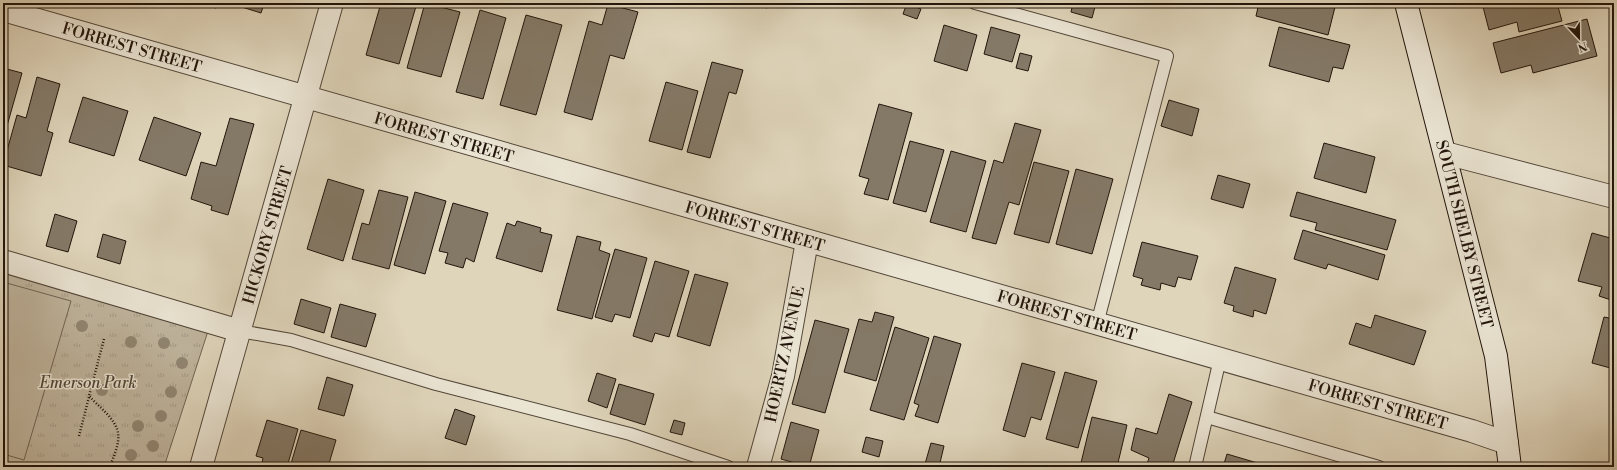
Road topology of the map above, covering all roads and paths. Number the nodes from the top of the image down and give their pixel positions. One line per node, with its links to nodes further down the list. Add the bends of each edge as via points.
1 (332, 3): 5 (street, HICKORY STREET)
2 (975, 3): 10 (lane, via 1167,56)
3 (1406, 3): 6 (street, SOUTH SHELBY STREET)
4 (3, 10): 5 (street, FORREST STREET)
5 (306, 97): 8 (street, FORREST STREET); 11 (street, HICKORY STREET)
6 (1445, 153): 7 (street); 17 (street, SOUTH SHELBY STREET, via 1496,356)
7 (1614, 197)
8 (807, 241): 10 (street, FORREST STREET); 21 (street, HOERTZ AVENUE, via 783,376)
9 (3, 261): 11 (street)
10 (1097, 324): 13 (street, FORREST STREET)
11 (240, 331): 19 (street, HICKORY STREET); 20 (lane, via 291,340 436,384 630,434)
12 (104, 339): 14 (path)
13 (1220, 359): 15 (lane); 17 (street, FORREST STREET)
14 (89, 396): 16 (path); 18 (path, via 112,420 118,432)
15 (1207, 418): 22 (lane); 23 (lane)
16 (79, 436)
17 (1507, 443): 24 (street, SOUTH SHELBY STREET)
18 (110, 467)
19 (201, 467)
20 (728, 467)
21 (758, 467)
22 (1195, 467)
23 (1379, 467)
24 (1510, 467)

